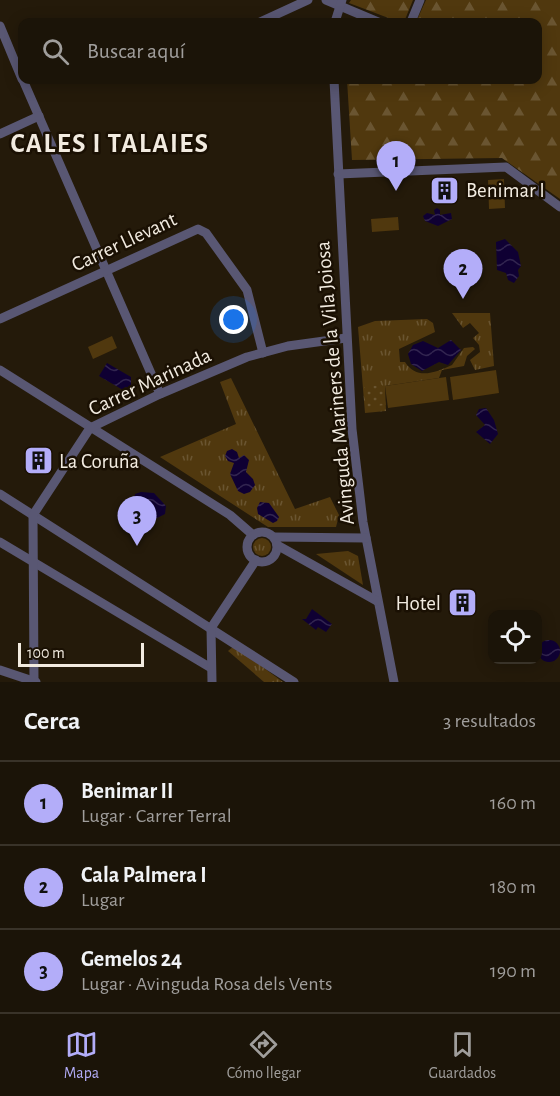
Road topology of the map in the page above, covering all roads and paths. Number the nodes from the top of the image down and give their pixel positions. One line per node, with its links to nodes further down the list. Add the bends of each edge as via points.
1 (308, 0): 5 (street)
2 (326, 0): 4 (street)
3 (420, 0): 8 (street)
4 (340, 3): 6 (street); 7 (street)
5 (269, 18)
6 (336, 18)
7 (370, 18)
8 (413, 18)
9 (0, 26): 10 (street)
10 (18, 67)
11 (25, 84): 13 (street)
12 (334, 84): 15 (street, Avinguda Mariners de la Vila Joiosa)
13 (39, 116): 14 (street); 17 (street)
14 (0, 134)
15 (338, 174): 16 (street, via 506,167); 19 (street, Avinguda Mariners de la Vila Joiosa)
16 (560, 207)
17 (106, 270): 18 (street, Carrer Llevant); 20 (street, Carrer Llevant, via 194,230 202,230 243,282); 22 (street)
18 (0, 319)
19 (346, 338): 20 (street, Carrer Marinada); 27 (street, Avinguda Mariners de la Vila Joiosa, via 352,429)
20 (263, 352): 22 (street, Carrer Marinada)
21 (0, 370): 23 (street)
22 (160, 394): 23 (street, Carrer Marinada)
23 (90, 428): 25 (street, Carrer Marinada); 26 (street, via 230,515)
24 (0, 494): 25 (street)
25 (33, 516): 31 (street); 33 (street)
26 (253, 535): 28 (street, via 266,532); 30 (street, via 248,549)
27 (366, 538): 28 (street); 32 (street, Avinguda Mariners de la Vila Joiosa)
28 (275, 541): 30 (street, via 273,557); 32 (street)
29 (0, 542): 31 (street)
30 (256, 560): 33 (street)
31 (35, 564): 34 (street); 36 (street)
32 (377, 601): 39 (street, Avinguda Mariners de la Vila Joiosa)
33 (211, 628): 34 (street); 38 (street)
34 (212, 668): 37 (street)
35 (0, 670): 36 (street)
36 (35, 682)
37 (212, 682)
38 (294, 682)
39 (393, 682)

